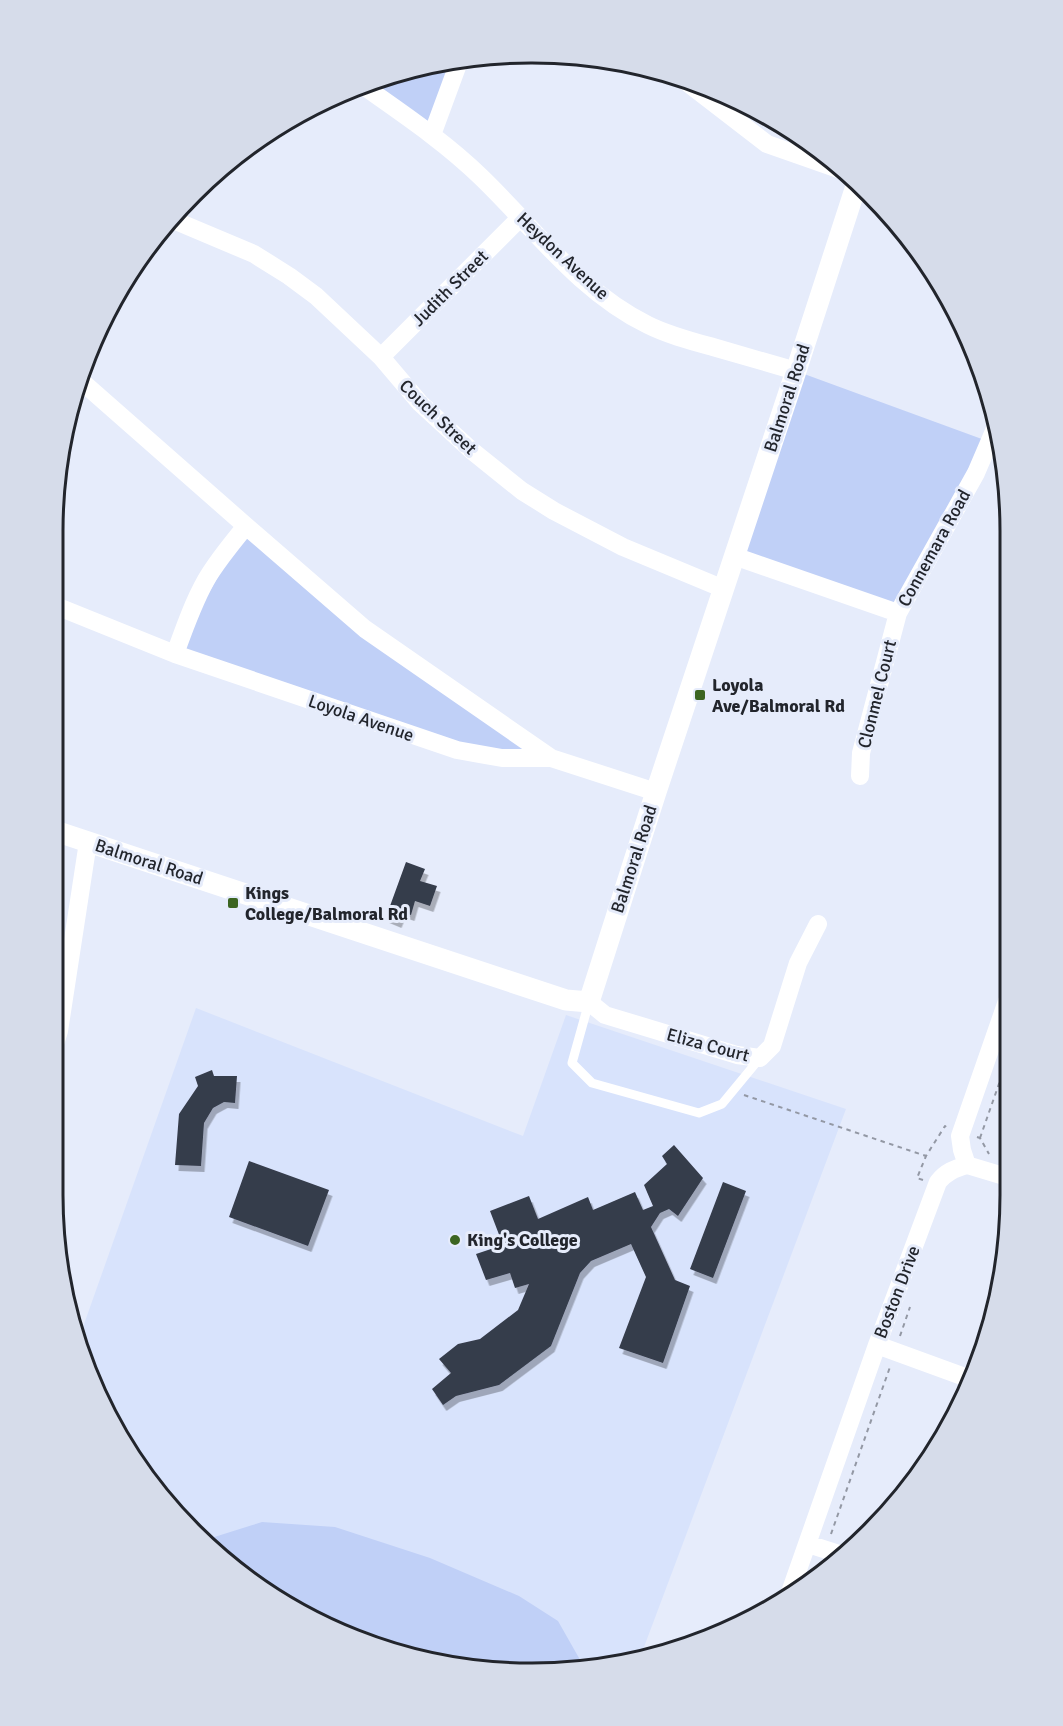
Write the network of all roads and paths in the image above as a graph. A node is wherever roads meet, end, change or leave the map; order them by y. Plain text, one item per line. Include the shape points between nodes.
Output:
1 (456, 69) edge
2 (371, 92) edge
3 (706, 97) edge
4 (432, 135) junction
5 (820, 163) edge
6 (853, 191) edge
7 (520, 218) junction
8 (179, 223) edge
9 (381, 357) junction
10 (796, 371) junction
11 (87, 386) edge
12 (991, 439) edge
13 (246, 526) junction
14 (734, 556) junction
15 (724, 589) junction
16 (63, 609) edge
17 (898, 613) junction
18 (175, 654) junction
19 (551, 758) junction
20 (860, 776) dead end
21 (656, 792) junction
22 (63, 834) edge
23 (88, 842) junction
24 (818, 924) dead end
25 (589, 1002) junction
26 (63, 1005) edge
27 (1000, 1021) edge
28 (759, 1058) junction
29 (1000, 1081) edge
30 (732, 1091) junction
31 (961, 1132) junction
32 (980, 1138) dead end
33 (967, 1165) junction
34 (1000, 1175) edge
35 (877, 1345) junction
36 (963, 1376) edge
37 (808, 1544) junction
38 (834, 1552) edge
39 (794, 1583) edge

1 - 4 street
2 - 4 street, Heydon Avenue
3 - 5 street via 767,144
4 - 7 street, Heydon Avenue via 481,176
6 - 10 street, Balmoral Road
7 - 9 street, Judith Street
7 - 10 street, Heydon Avenue via 591,288 647,324
8 - 9 street, Couch Street via 254,254 289,276
9 - 15 street, Couch Street via 420,403 522,491 614,542
10 - 14 street, Balmoral Road
11 - 13 street, Loyola Avenue
12 - 17 street, Connemara Road
13 - 18 street via 207,578
13 - 19 street, Loyola Avenue via 365,629
14 - 15 street, Balmoral Road
14 - 17 street, Connemara Road
15 - 21 street, Balmoral Road
16 - 18 street, Loyola Avenue
17 - 20 street, Clonmel Court via 861,753
18 - 19 street, Loyola Avenue via 457,750 502,758
19 - 21 street, Loyola Avenue
21 - 25 street, Balmoral Road
22 - 23 street, Balmoral Road
23 - 25 street, Balmoral Road via 566,1000
23 - 26 street
24 - 28 street, Eliza Court via 798,963 772,1047
25 - 28 street, Eliza Court via 605,1015 737,1055
25 - 30 lane via 572,1064 592,1083 699,1113 722,1104
27 - 31 street
28 - 30 lane
29 - 32 path
30 - 31 path via 926,1156 945,1126
31 - 33 street
33 - 34 street
33 - 35 street, Boston Drive via 944,1174 938,1182
35 - 36 street
35 - 37 street, Boston Drive
37 - 38 street
37 - 39 street, Boston Drive

